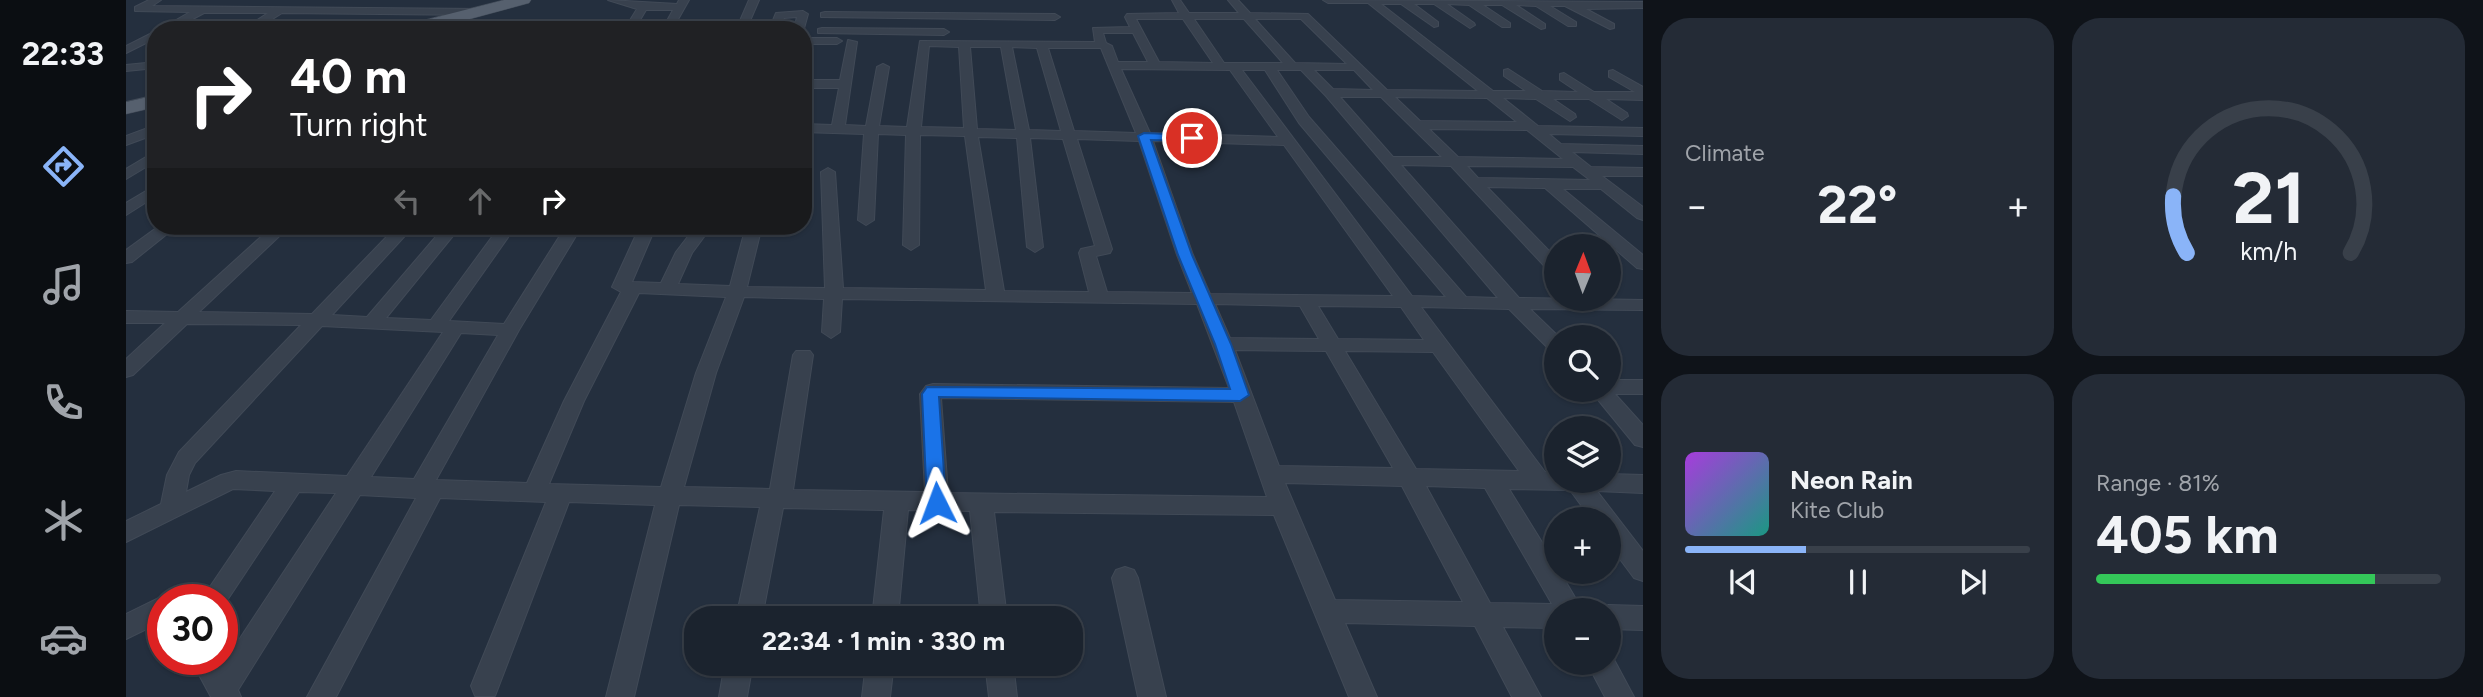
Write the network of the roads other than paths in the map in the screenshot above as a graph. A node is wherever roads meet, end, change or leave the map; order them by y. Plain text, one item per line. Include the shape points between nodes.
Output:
1 (156, 0) edge
2 (269, 0) edge
3 (312, 0) edge
4 (354, 0) edge
5 (399, 0) edge
6 (444, 0) edge
7 (613, 0) edge
8 (754, 0) edge
9 (923, 0) edge
10 (1233, 0) edge
11 (1328, 0) edge
12 (1371, 0) edge
13 (1176, 1) edge
14 (1403, 1) edge
15 (1436, 1) edge
16 (1471, 1) edge
17 (1502, 1) edge
18 (1535, 1) edge
19 (529, 2) edge
20 (683, 3) edge
21 (1571, 3) edge
22 (1643, 5) edge
23 (643, 7) junction
24 (205, 9) junction
25 (252, 9) junction
26 (282, 9) junction
27 (297, 9) junction
28 (339, 9) junction
29 (387, 9) junction
30 (407, 10) junction
31 (1153, 11) junction
32 (1213, 11) junction
33 (480, 12) junction
34 (825, 15) dead end
35 (1185, 15) junction
36 (1247, 15) junction
37 (923, 16) junction
38 (1055, 17) dead end
39 (182, 21) edge
40 (262, 21) edge
41 (444, 21) edge
42 (465, 21) edge
43 (634, 21) edge
44 (672, 21) edge
45 (745, 21) edge
46 (778, 21) edge
47 (801, 21) edge
48 (1434, 24) dead end
49 (1573, 24) dead end
50 (1470, 25) dead end
51 (1224, 26) dead end
52 (1506, 26) dead end
53 (1541, 26) dead end
54 (1610, 26) dead end
55 (1165, 28) dead end
56 (1136, 30) junction
57 (822, 31) dead end
58 (1061, 33) dead end
59 (126, 34) edge
60 (147, 34) edge
61 (924, 37) junction
62 (147, 38) edge
63 (812, 41) edge
64 (852, 42) junction
65 (964, 44) junction
66 (1006, 44) junction
67 (1041, 44) junction
68 (1101, 45) junction
69 (126, 50) edge
70 (1114, 65) junction
71 (1155, 65) junction
72 (147, 66) edge
73 (1227, 66) junction
74 (1268, 66) junction
75 (883, 67) dead end
76 (1298, 67) junction
77 (126, 68) edge
78 (1356, 68) junction
79 (1508, 73) dead end
80 (1614, 74) dead end
81 (1564, 77) dead end
82 (1370, 81) junction
83 (1475, 83) junction
84 (812, 84) edge
85 (845, 84) junction
86 (1330, 93) junction
87 (1382, 93) junction
88 (1643, 94) edge
89 (147, 95) edge
90 (1491, 95) junction
91 (1540, 95) junction
92 (1593, 96) junction
93 (126, 100) edge
94 (147, 102) edge
95 (126, 108) edge
96 (1622, 116) dead end
97 (1570, 117) dead end
98 (1416, 125) junction
99 (1533, 128) junction
100 (838, 129) junction
101 (873, 130) junction
102 (914, 130) junction
103 (812, 131) edge
104 (971, 132) junction
105 (1643, 132) edge
106 (147, 133) edge
107 (1023, 133) junction
108 (1069, 134) junction
109 (1144, 136) junction
110 (126, 141) edge
111 (1288, 141) junction
112 (1558, 148) junction
113 (1643, 150) edge
114 (147, 161) edge
115 (1390, 161) junction
116 (1454, 161) junction
117 (1581, 167) junction
118 (828, 172) dead end
119 (1643, 172) edge
120 (126, 175) edge
121 (126, 182) edge
122 (147, 183) edge
123 (1474, 183) junction
124 (1549, 184) junction
125 (1604, 185) junction
126 (147, 195) edge
127 (126, 209) edge
128 (1640, 210) edge
129 (866, 220) dead end
130 (157, 235) edge
131 (272, 235) edge
132 (398, 235) edge
133 (445, 235) edge
134 (502, 235) edge
135 (568, 235) edge
136 (644, 235) edge
137 (697, 235) edge
138 (752, 235) edge
139 (911, 245) dead end
140 (1035, 247) dead end
141 (1544, 256) edge
142 (126, 258) edge
143 (1643, 264) edge
144 (632, 289) junction
145 (667, 290) junction
146 (737, 292) junction
147 (833, 293) junction
148 (996, 296) junction
149 (1099, 297) junction
150 (1203, 300) junction
151 (1306, 301) junction
152 (1407, 302) junction
153 (1461, 303) junction
154 (1544, 303) edge
155 (1516, 304) junction
156 (1621, 304) edge
157 (1643, 305) edge
158 (126, 317) edge
159 (182, 318) junction
160 (318, 320) junction
161 (372, 323) junction
162 (446, 327) junction
163 (510, 330) junction
164 (831, 332) dead end
165 (1544, 333) edge
166 (1331, 343) junction
167 (1223, 344) junction
168 (1439, 346) junction
169 (803, 355) dead end
170 (126, 370) edge
171 (1621, 387) edge
172 (1643, 387) edge
173 (1240, 395) junction
174 (1611, 402) edge
175 (1643, 438) edge
176 (1269, 474) junction
177 (1544, 476) edge
178 (1409, 477) junction
179 (1491, 479) junction
180 (1544, 480) edge
181 (293, 483) junction
182 (1621, 483) edge
183 (1643, 484) edge
184 (351, 487) junction
185 (425, 490) junction
186 (534, 493) junction
187 (561, 494) junction
188 (671, 496) junction
189 (777, 499) junction
190 (897, 502) junction
191 (937, 503) junction
192 (981, 503) junction
193 (1282, 506) junction
194 (171, 511) junction
195 (126, 532) edge
196 (1621, 541) edge
197 (1643, 570) edge
198 (1125, 578) dead end
199 (225, 584) edge
200 (1562, 598) edge
201 (751, 606) edge
202 (886, 606) edge
203 (993, 606) edge
204 (1327, 611) junction
205 (1485, 614) junction
206 (147, 616) edge
207 (1544, 616) edge
208 (1621, 617) edge
209 (1643, 618) edge
210 (126, 627) edge
211 (214, 675) edge
212 (1608, 675) edge
213 (737, 676) edge
214 (878, 676) edge
215 (1001, 676) edge
216 (485, 686) dead end
217 (224, 693) edge
218 (321, 697) edge
219 (620, 697) edge
220 (733, 697) edge
221 (876, 697) edge
222 (1003, 697) edge
223 (1153, 697) edge
224 (1363, 697) edge
225 (1527, 697) edge
226 (1620, 697) edge

1 - 24 street via 134,11
2 - 25 street
3 - 27 street
4 - 28 street
5 - 29 street
6 - 30 street
7 - 23 street
8 - 45 street
9 - 37 street
10 - 36 street
11 - 12 street
12 - 14 street
12 - 83 street
13 - 35 street
14 - 15 street
14 - 48 street
15 - 16 street
15 - 50 street
16 - 17 street
16 - 52 street
17 - 18 street
17 - 53 street
18 - 21 street
18 - 49 street
19 - 33 main road
19 - 42 main road
20 - 23 street
20 - 44 street
21 - 22 street
21 - 54 street
23 - 43 street
24 - 25 street
24 - 39 street
25 - 26 street
26 - 27 street
26 - 40 street
27 - 28 street
28 - 29 street
29 - 30 street
30 - 33 street
31 - 35 street
31 - 55 street
31 - 56 street via 1130,17
32 - 35 street
32 - 36 street
32 - 51 street
33 - 41 main road
34 - 37 street
35 - 73 street
36 - 76 street
36 - 78 street via 1300,12
37 - 38 street
37 - 61 street
46 - 47 street via 780,15 797,13 803,14
56 - 68 street via 1097,30
56 - 71 street
57 - 61 street
58 - 61 street
59 - 60 street
61 - 64 street
61 - 65 street
61 - 102 street
62 - 69 street
63 - 64 street
64 - 85 street
65 - 66 street
65 - 104 street
66 - 67 street
66 - 107 street
67 - 68 street
67 - 108 street
68 - 70 street via 1106,46
70 - 71 street
70 - 109 street
71 - 73 street
72 - 77 street
73 - 74 street
73 - 111 street
74 - 76 street
74 - 153 street via 1304,120
75 - 101 street
76 - 78 street
76 - 86 street
78 - 82 street
79 - 91 street
80 - 88 street
81 - 92 street
82 - 83 street
82 - 87 street
83 - 90 street
84 - 85 street
85 - 100 street
86 - 87 street
86 - 115 street
87 - 90 street
87 - 98 street
88 - 92 street
89 - 93 main road
90 - 91 street
90 - 99 street
91 - 92 street
91 - 97 street
92 - 96 street
94 - 95 main road
98 - 99 street
98 - 116 street
99 - 105 street
99 - 112 street
100 - 101 street
100 - 103 street
101 - 102 street
101 - 129 street
102 - 104 street
102 - 139 street
104 - 107 street
104 - 148 street
106 - 110 street
107 - 108 street
107 - 140 street
108 - 109 street
108 - 149 street via 1104,249 1087,253
109 - 111 street
109 - 150 street
111 - 152 street
112 - 113 street
112 - 117 street
114 - 120 street
115 - 116 street
115 - 155 street
116 - 117 street
116 - 123 street
117 - 119 street
117 - 125 street
118 - 147 street
121 - 122 street
123 - 124 street
123 - 141 street
124 - 125 street
124 - 143 street
125 - 128 street
126 - 127 street
130 - 142 street
131 - 159 street
132 - 160 street
133 - 161 street
134 - 162 street
135 - 163 street
136 - 144 street via 620,285
137 - 145 street
138 - 146 street
144 - 145 street
144 - 186 street via 574,401
145 - 146 street
146 - 147 street
146 - 188 street via 706,373
147 - 148 street
147 - 164 street
148 - 149 street
149 - 150 street
150 - 151 street
150 - 167 street
151 - 152 street
151 - 166 street
152 - 153 street
152 - 168 street
153 - 155 street
154 - 155 street
155 - 165 street
156 - 157 street
158 - 159 street
159 - 160 street
159 - 170 street
160 - 161 street
160 - 194 street via 187,458 178,475
161 - 162 street
162 - 163 street
162 - 184 street
163 - 185 street
166 - 167 street
166 - 168 street
166 - 178 street
167 - 173 street
168 - 177 street
169 - 189 street
171 - 172 street
173 - 176 street
173 - 191 street via 933,391
174 - 175 street
176 - 178 street
176 - 193 street
178 - 179 street
178 - 205 street
179 - 180 street
179 - 200 street
181 - 184 street
181 - 194 street via 229,481
181 - 199 street
182 - 183 street
184 - 185 street
184 - 217 street
185 - 186 street
185 - 218 street
186 - 187 street
187 - 188 street
187 - 216 street
188 - 189 street
188 - 219 street
189 - 190 street
189 - 201 street via 770,511
190 - 191 street
190 - 202 street
191 - 192 street
192 - 193 street
192 - 203 street
193 - 204 street
194 - 195 street
196 - 197 street
198 - 223 street
204 - 205 street
204 - 224 street
205 - 207 street
205 - 225 street
206 - 210 street
208 - 209 street
211 - 217 street
212 - 226 street
213 - 220 street
214 - 221 street
215 - 222 street

